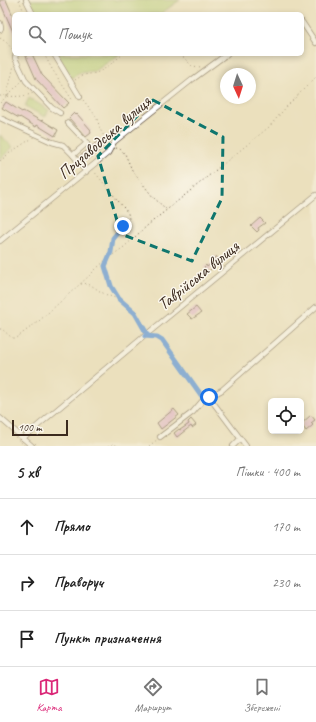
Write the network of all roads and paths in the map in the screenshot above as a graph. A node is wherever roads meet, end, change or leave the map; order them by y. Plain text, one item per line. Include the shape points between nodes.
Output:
1 (19, 0) edge
2 (26, 0) edge
3 (24, 12) edge
4 (32, 12) edge
5 (0, 23) edge
6 (304, 25) edge
7 (0, 30) edge
8 (0, 38) edge
9 (316, 43) edge
10 (12, 49) edge
11 (16, 56) edge
12 (45, 56) edge
13 (55, 56) edge
14 (121, 56) edge
15 (182, 56) edge
16 (224, 56) edge
17 (202, 68) dead end
18 (316, 77) edge
19 (26, 81) junction
20 (71, 82) junction
21 (36, 91) junction
22 (0, 96) edge
23 (7, 96) junction
24 (80, 97) joint
25 (73, 101) dead end
26 (0, 103) edge
27 (60, 113) dead end
28 (0, 118) edge
29 (68, 123) dead end
30 (38, 135) junction
31 (110, 149) junction
32 (73, 155) junction
33 (0, 161) edge
34 (87, 170) junction
35 (316, 195) edge
36 (166, 210) junction
37 (0, 241) edge
38 (108, 258) junction
39 (80, 284) junction
40 (119, 299) junction
41 (316, 307) edge
42 (0, 329) edge
43 (146, 335) junction
44 (206, 398) junction
45 (0, 418) edge
46 (160, 437) joint
47 (240, 439) junction
48 (25, 442) edge
49 (32, 446) edge
50 (108, 446) edge
51 (118, 446) edge
52 (148, 446) edge
53 (233, 446) edge
54 (246, 446) edge

1 - 3 path
2 - 4 street
5 - 7 street
6 - 9 street
8 - 10 path
11 - 19 street
11 - 23 path
12 - 25 path
13 - 20 street
14 - 20 path via 106,68 83,75
15 - 17 path via 192,66
16 - 31 street, Призаводська вулиця via 114,142
18 - 36 path via 269,127
19 - 21 street
19 - 23 path via 21,82
20 - 24 street
21 - 23 path via 29,95
21 - 27 street
22 - 23 path
23 - 26 path
24 - 31 path via 96,116
28 - 30 street
29 - 32 street via 87,144
30 - 32 street via 63,145
30 - 33 path
31 - 34 street, Призаводська вулиця
31 - 36 path via 120,149 125,154 132,170
32 - 34 street
34 - 37 street, Призаводська вулиця
34 - 38 path via 95,172 128,212 127,222 113,238
35 - 43 street, Таврійська вулиця
36 - 38 path
38 - 39 path
38 - 40 path via 105,266 111,286
39 - 40 path via 86,283
39 - 42 path via 16,338
40 - 43 path via 135,313
41 - 44 street via 222,390
43 - 44 path via 162,340
43 - 48 street, Таврійська вулиця
44 - 46 street via 193,412
44 - 47 street
45 - 48 street
46 - 52 path
47 - 53 street
47 - 54 street
48 - 49 street
50 - 51 path

